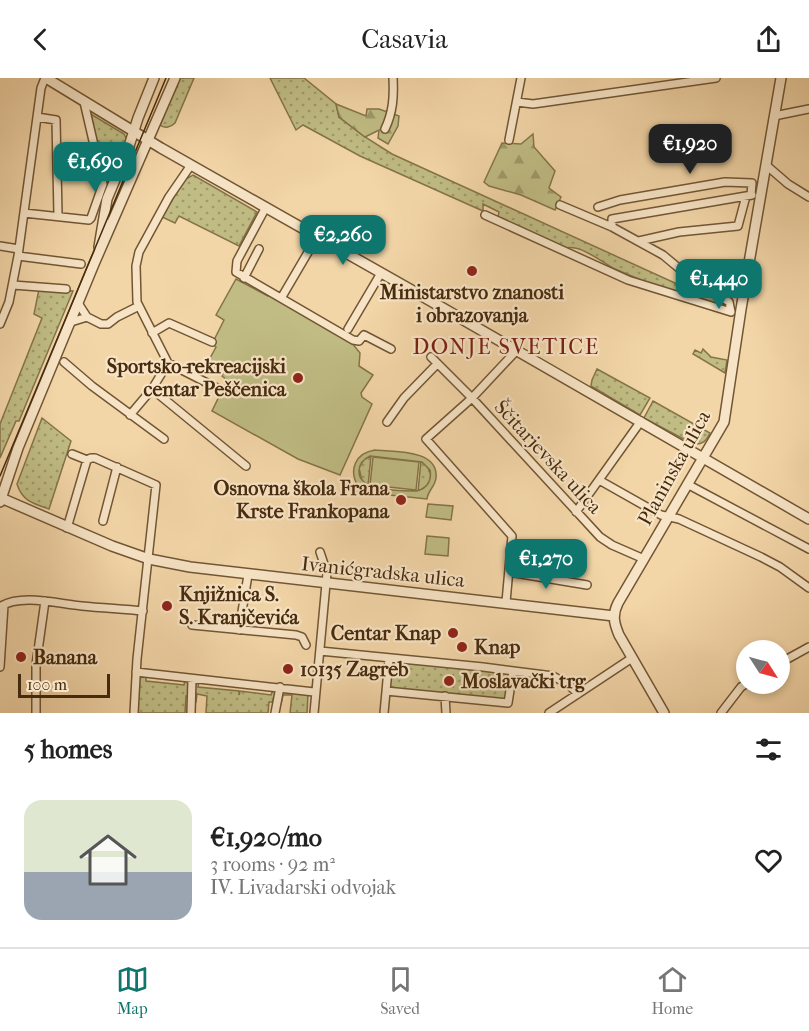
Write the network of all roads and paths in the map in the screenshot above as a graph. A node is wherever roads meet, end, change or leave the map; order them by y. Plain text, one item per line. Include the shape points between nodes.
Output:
1 (45, 78) edge
2 (154, 78) edge
3 (175, 78) edge
4 (393, 78) edge
5 (520, 78) edge
6 (716, 78) edge
7 (781, 78) edge
8 (84, 102) junction
9 (517, 102) junction
10 (809, 109) edge
11 (774, 116) junction
12 (37, 117) junction
13 (385, 129) dead end
14 (134, 132) junction
15 (148, 140) junction
16 (508, 140) dead end
17 (191, 165) junction
18 (766, 165) junction
19 (761, 194) junction
20 (748, 195) junction
21 (809, 197) edge
22 (560, 205) dead end
23 (266, 207) junction
24 (598, 207) dead end
25 (24, 213) junction
26 (58, 215) junction
27 (485, 215) dead end
28 (612, 227) junction
29 (317, 237) junction
30 (639, 241) junction
31 (0, 246) edge
32 (259, 249) dead end
33 (19, 253) junction
34 (81, 264) dead end
35 (94, 264) junction
36 (381, 273) junction
37 (244, 278) junction
38 (13, 285) junction
39 (66, 289) dead end
40 (283, 295) dead end
41 (78, 303) junction
42 (139, 306) junction
43 (741, 309) junction
44 (731, 312) junction
45 (87, 317) junction
46 (740, 320) junction
47 (71, 322) junction
48 (0, 324) edge
49 (348, 329) dead end
50 (152, 333) junction
51 (212, 342) dead end
52 (391, 350) dead end
53 (517, 350) junction
54 (431, 357) dead end
55 (64, 362) dead end
56 (168, 363) junction
57 (437, 364) junction
58 (152, 389) junction
59 (219, 389) dead end
60 (472, 398) junction
61 (130, 415) junction
62 (387, 422) dead end
63 (641, 422) junction
64 (164, 439) dead end
65 (72, 453) dead end
66 (703, 458) junction
67 (87, 460) junction
68 (246, 466) dead end
69 (117, 467) junction
70 (599, 480) junction
71 (687, 484) junction
72 (0, 499) edge
73 (576, 512) junction
74 (669, 516) junction
75 (809, 519) edge
76 (104, 521) dead end
77 (67, 528) junction
78 (809, 549) edge
79 (320, 552) dead end
80 (149, 558) junction
81 (644, 559) junction
82 (509, 572) junction
83 (248, 575) junction
84 (326, 584) junction
85 (587, 585) dead end
86 (809, 588) edge
87 (45, 601) junction
88 (506, 602) junction
89 (2, 606) edge
90 (142, 611) junction
91 (614, 616) junction
92 (192, 625) dead end
93 (238, 630) junction
94 (306, 645) dead end
95 (809, 647) edge
96 (320, 651) junction
97 (790, 657) edge
98 (632, 658) junction
99 (389, 659) junction
100 (0, 667) edge
101 (513, 671) junction
102 (136, 672) junction
103 (192, 679) junction
104 (280, 687) junction
105 (386, 691) junction
106 (314, 692) junction
107 (578, 694) junction
108 (736, 694) edge
109 (445, 696) junction
110 (508, 703) junction
111 (662, 712) edge
112 (36, 713) edge
113 (134, 713) edge
114 (191, 713) edge
115 (275, 713) edge
116 (314, 713) edge
117 (384, 713) edge
118 (446, 713) edge
119 (508, 713) edge
120 (549, 713) edge
121 (721, 713) edge

1 - 8 street
1 - 12 street
2 - 14 street
3 - 15 street
4 - 13 street via 393,105
5 - 9 street
6 - 9 street via 533,104
7 - 11 street, Planinska ulica
8 - 14 street
8 - 26 street via 103,184 90,220
9 - 16 street
10 - 11 street
11 - 18 street, Planinska ulica
12 - 25 street
12 - 26 street via 56,120
14 - 15 street
14 - 35 street via 107,199
15 - 17 street
15 - 35 street
17 - 23 street
17 - 42 street via 139,252 135,280
18 - 19 street, Planinska ulica
18 - 21 street
19 - 20 street
19 - 43 street, Planinska ulica
20 - 24 street via 752,183 725,182
20 - 28 street via 612,219
20 - 30 street via 738,226
22 - 28 street
23 - 29 street
23 - 37 street via 237,261 236,272
25 - 26 street
25 - 33 street
27 - 44 street via 628,280
28 - 30 street
29 - 36 street
29 - 40 street
30 - 44 street via 729,302
31 - 33 street
32 - 37 street
33 - 34 street
33 - 38 street
35 - 41 street
36 - 49 street
36 - 53 street
37 - 52 street via 356,342 364,335
38 - 39 street
38 - 48 street
41 - 45 street
41 - 47 street
42 - 45 street via 108,324
42 - 50 street
43 - 44 street
43 - 46 street, Planinska ulica
44 - 46 street
45 - 47 street
46 - 66 street, Planinska ulica via 724,422
47 - 72 street
50 - 51 street via 169,323
50 - 56 street
53 - 60 street
53 - 63 street
54 - 57 street, Ščitarjevska ulica
55 - 61 street
56 - 58 street
56 - 59 street
57 - 60 street, Ščitarjevska ulica
57 - 62 street
58 - 61 street
58 - 68 street
60 - 73 street, Ščitarjevska ulica
60 - 82 street via 426,439 511,534
61 - 64 street
63 - 66 street
63 - 70 street
65 - 67 street
66 - 71 street, Planinska ulica
66 - 75 street
67 - 69 street via 95,458
67 - 77 street
69 - 76 street
69 - 80 street via 156,485
70 - 73 street
70 - 74 street
71 - 74 street, Planinska ulica
71 - 78 street
72 - 77 street, Ivanićgradska ulica
73 - 81 street, Ščitarjevska ulica via 600,537
74 - 81 street, Planinska ulica
74 - 86 street via 761,557
77 - 80 street, Ivanićgradska ulica
79 - 84 street
80 - 83 street, Ivanićgradska ulica
80 - 90 street
81 - 91 street, Planinska ulica
82 - 85 street
82 - 88 street
83 - 84 street, Ivanićgradska ulica
83 - 93 street
84 - 88 street, Ivanićgradska ulica
84 - 96 street
87 - 89 street via 9,602
87 - 90 street
87 - 112 street via 36,665
88 - 91 street, Ivanićgradska ulica
89 - 100 street
90 - 102 street
91 - 98 street
92 - 93 street
93 - 94 street via 296,635
95 - 97 street
96 - 99 street
96 - 106 street
98 - 107 street
98 - 111 street
99 - 101 street
99 - 105 street
101 - 107 street via 553,676
101 - 110 street
102 - 103 street
102 - 113 street
103 - 104 street
103 - 114 street
104 - 106 street
104 - 115 street
105 - 109 street
105 - 117 street
106 - 116 street
107 - 120 street
108 - 121 street
109 - 110 street
109 - 118 street
110 - 119 street

